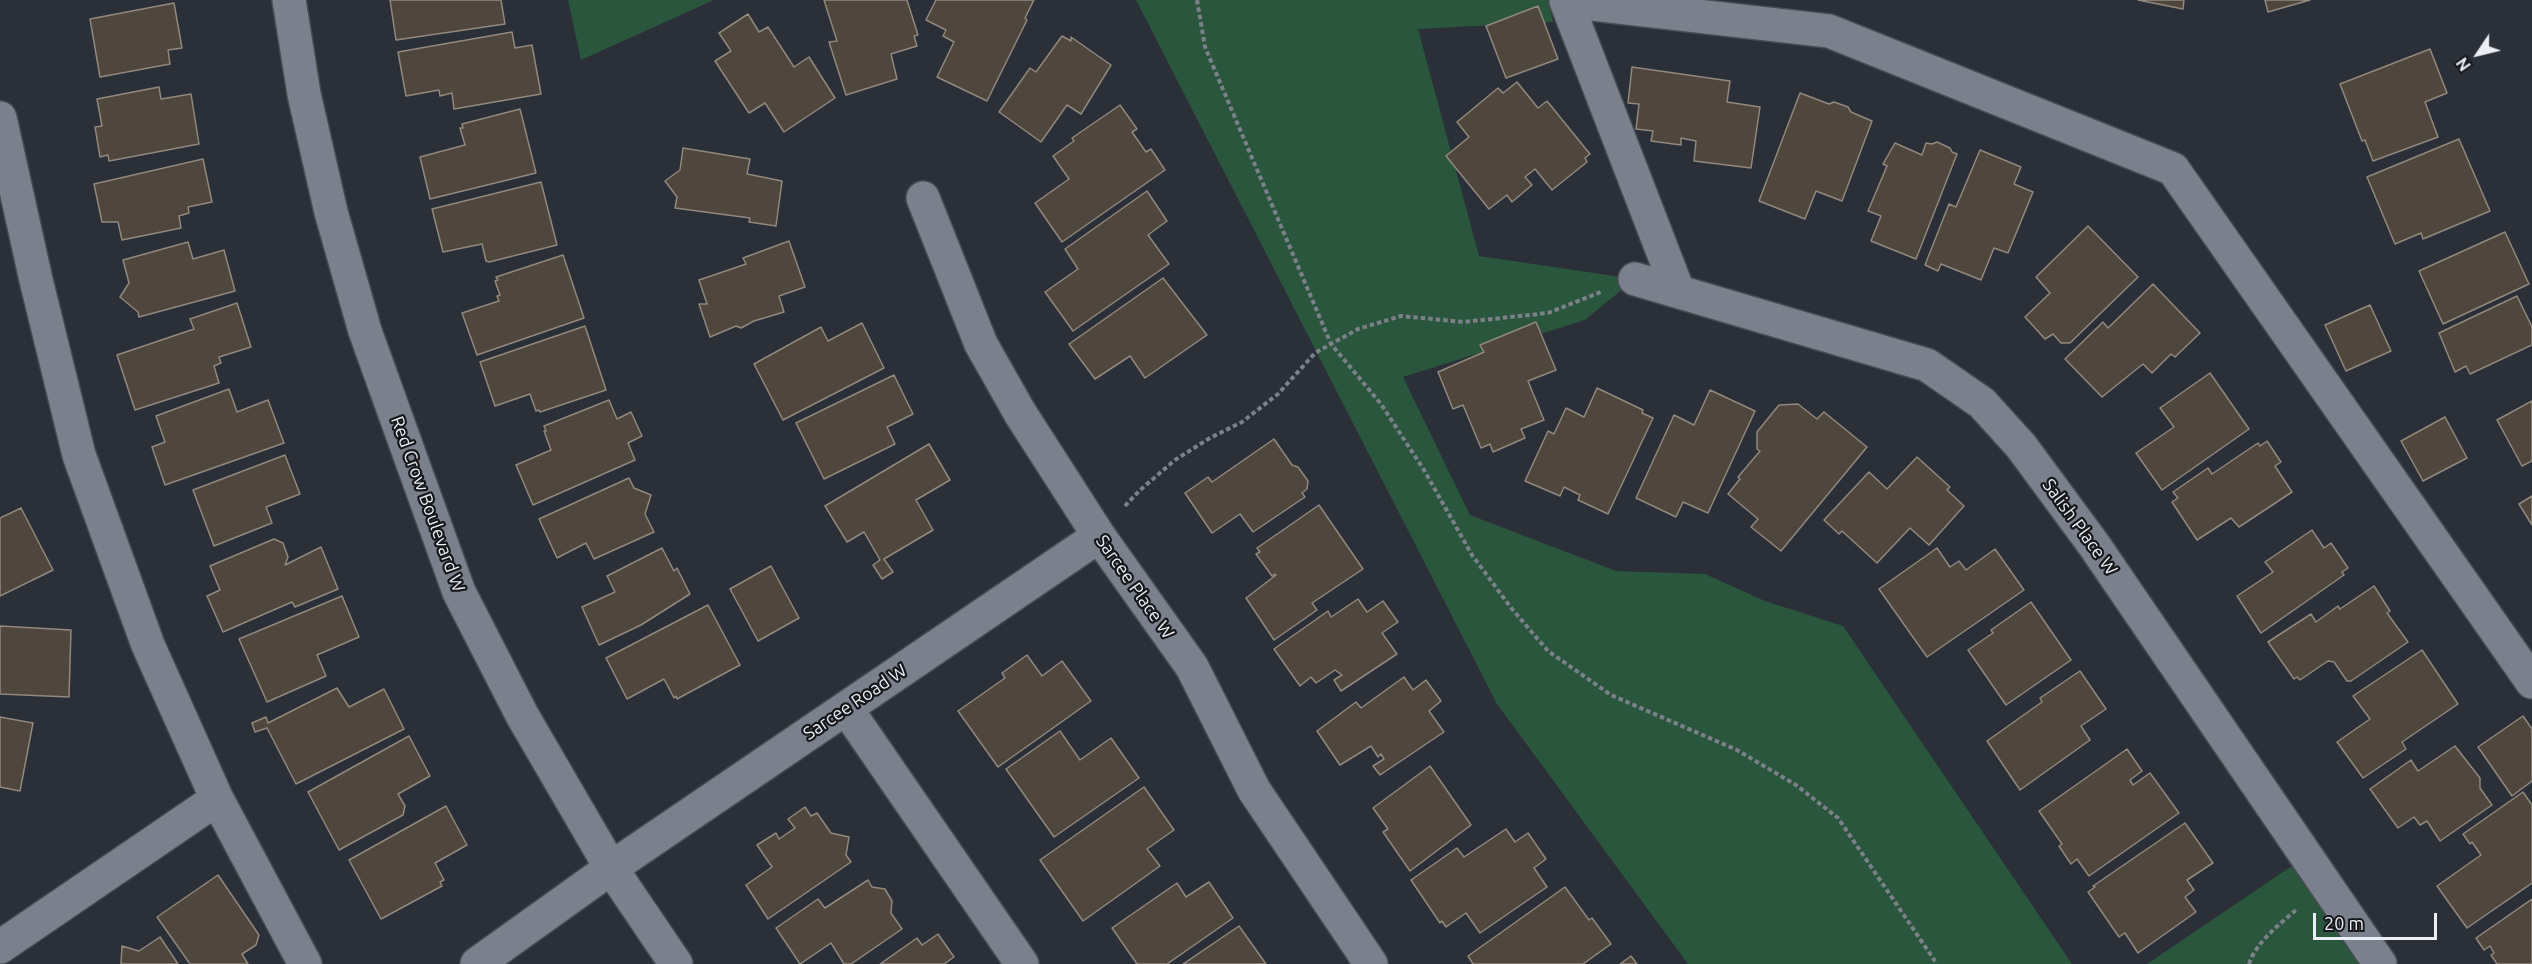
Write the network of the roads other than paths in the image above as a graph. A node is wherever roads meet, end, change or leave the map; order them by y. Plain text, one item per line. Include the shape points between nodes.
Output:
1 (289, 0) edge
2 (0, 118) edge
3 (923, 198) dead end
4 (1635, 279) road end
5 (1678, 291) junction
6 (1098, 536) junction
7 (2532, 682) edge
8 (846, 708) junction
9 (217, 799) junction
10 (611, 868) junction
11 (0, 947) edge
12 (305, 964) edge
13 (477, 964) edge
14 (676, 964) edge
15 (1022, 964) edge
16 (1371, 964) edge
17 (2380, 964) edge

1 - 10 street, Red Crow Boulevard W via 304,94 331,212 365,331 451,571 522,715
2 - 9 street via 79,455 148,645
3 - 6 street, Sarcee Place W via 981,344
4 - 5 street, Salish Place W
5 - 7 street via 1566,1 1829,31 2174,169
5 - 17 street, Salish Place W via 1927,365 1982,403 2021,446 2094,545
6 - 8 street, Sarcee Road W
6 - 16 street, Sarcee Place W via 1192,667 1254,790
8 - 10 street, Sarcee Road W
8 - 15 street
9 - 11 street
9 - 12 street
10 - 13 street, Sarcee Road W
10 - 14 street, Red Crow Boulevard W

